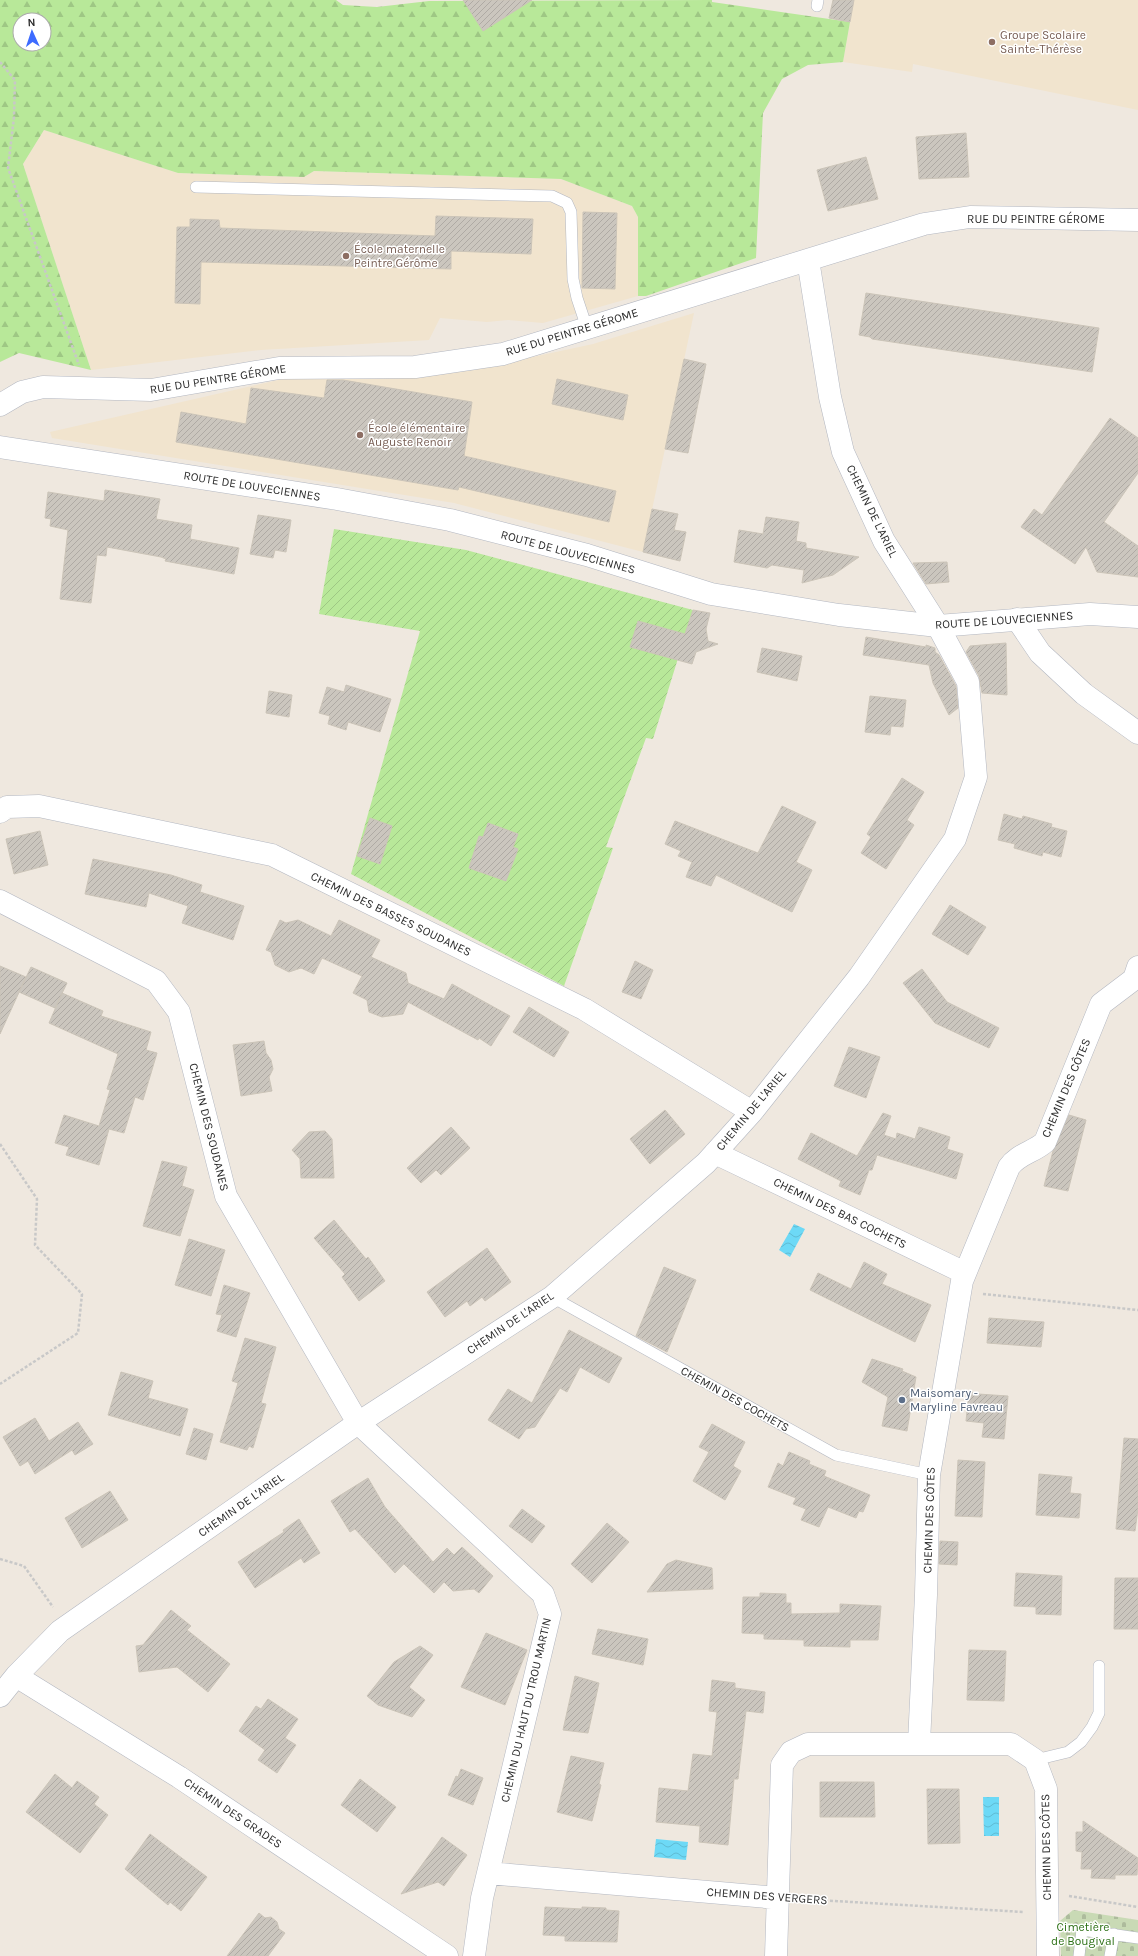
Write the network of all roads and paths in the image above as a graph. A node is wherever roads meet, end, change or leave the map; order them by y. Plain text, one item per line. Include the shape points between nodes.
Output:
1 (0, 62) edge
2 (196, 187) dead end
3 (1138, 220) edge
4 (808, 260) junction
5 (587, 328) junction
6 (87, 389) junction
7 (0, 405) edge
8 (0, 447) edge
9 (1138, 616) edge
10 (1017, 619) junction
11 (938, 626) junction
12 (1138, 733) edge
13 (0, 812) edge
14 (0, 901) edge
15 (1138, 967) edge
16 (752, 1112) junction
17 (0, 1144) edge
18 (715, 1153) junction
19 (963, 1281) junction
20 (552, 1296) junction
21 (1138, 1310) edge
22 (0, 1384) edge
23 (358, 1423) junction
24 (929, 1475) junction
25 (0, 1559) edge
26 (67, 1626) junction
27 (1099, 1666) dead end
28 (16, 1676) junction
29 (0, 1696) edge
30 (920, 1743) junction
31 (1035, 1760) junction
32 (488, 1873) junction
33 (778, 1898) junction
34 (1047, 1903) junction
35 (1138, 1907) edge
36 (1114, 1934) junction
37 (1138, 1938) edge
38 (447, 1956) edge
39 (474, 1956) edge
40 (776, 1956) edge
41 (1048, 1956) edge
42 (1079, 1956) edge
43 (1110, 1956) edge

1 - 6 path via 15,80 8,168
2 - 5 lane via 552,196 567,203 571,212 573,280
3 - 4 street, RUE DU PEINTRE GÉROME via 970,217 924,224
4 - 5 street, RUE DU PEINTRE GÉROME
4 - 11 street, CHEMIN DE L'ARIEL via 830,397 843,452 884,541
5 - 6 street, RUE DU PEINTRE GÉROME via 503,354 415,367 278,368 151,390
6 - 7 street, RUE DU PEINTRE GÉROME via 43,387 22,392
8 - 11 street, ROUTE DE LOUVECIENNES via 337,499 450,520 587,555 711,594 839,615
9 - 10 street, ROUTE DE LOUVECIENNES via 1090,614
10 - 11 street, ROUTE DE LOUVECIENNES
10 - 12 street via 1040,653 1084,694
11 - 16 street, CHEMIN DE L'ARIEL via 968,682 976,777 955,839 859,978
13 - 16 street, CHEMIN DES BASSES SOUDANES via 7,807 39,806 272,855 584,1009
14 - 23 street, CHEMIN DES SOUDANES via 156,981 179,1012 226,1196
15 - 19 street, CHEMIN DES CÔTES via 1134,979 1101,1004 1045,1142 1036,1150 1014,1159 1009,1167
16 - 18 street, CHEMIN DE L'ARIEL
17 - 22 path via 37,1199 35,1245 82,1294 78,1334
18 - 19 street, CHEMIN DES BAS COCHETS
18 - 20 street, CHEMIN DE L'ARIEL
19 - 21 path via 978,1294
19 - 24 street, CHEMIN DES CÔTES
20 - 23 street, CHEMIN DE L'ARIEL
20 - 24 lane, CHEMIN DES COCHETS via 836,1455
23 - 26 street, CHEMIN DE L'ARIEL
23 - 32 street, CHEMIN DU HAUT DU TROU MARTIN via 543,1594 550,1614
24 - 30 street, CHEMIN DES CÔTES
25 - 26 path via 24,1566
26 - 28 street, CHEMIN DE L'ARIEL
27 - 31 lane via 1099,1713 1092,1727 1081,1742 1068,1752
28 - 29 street, CHEMIN DE L'ARIEL
28 - 38 street, CHEMIN DES GRADES via 179,1777
30 - 31 street via 1011,1744
30 - 33 street via 808,1744 791,1752 782,1765
31 - 34 street, CHEMIN DES CÔTES via 1046,1789
32 - 33 street, CHEMIN DES VERGERS
32 - 39 street, CHEMIN DU HAUT DU TROU MARTIN
33 - 34 path, CHEMIN DES VERGERS
33 - 40 street
34 - 35 path, CHEMIN DES VERGERS
34 - 41 street, CHEMIN DES CÔTES
36 - 37 lane
36 - 42 lane via 1082,1930
36 - 43 lane

